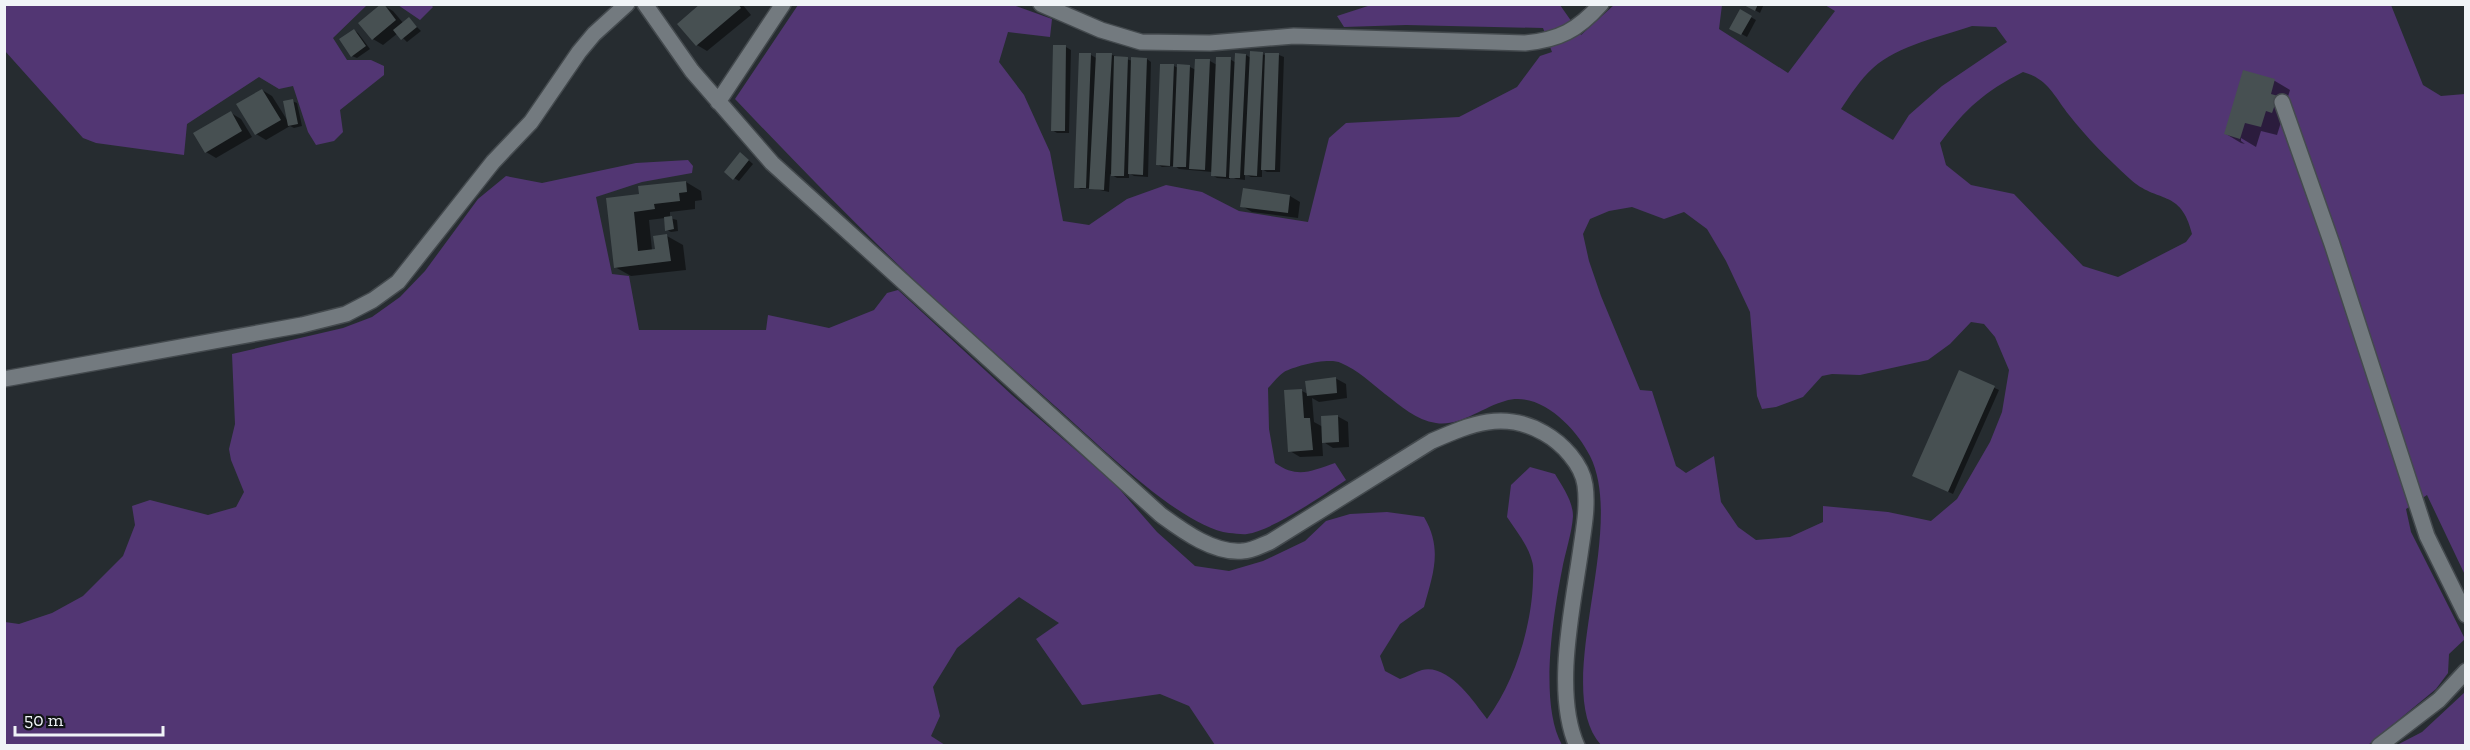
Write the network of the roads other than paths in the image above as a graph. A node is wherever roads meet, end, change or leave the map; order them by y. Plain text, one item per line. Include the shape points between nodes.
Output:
1 (627, 4) edge
2 (645, 4) edge
3 (783, 4) edge
4 (1041, 4) edge
5 (1601, 4) edge
6 (718, 102) junction
7 (2282, 102) dead end
8 (4, 379) edge
9 (2466, 615) edge
10 (2466, 671) edge
11 (1577, 746) edge
12 (2379, 746) edge

1 - 8 street via 579,52 531,122 493,162 398,282 373,300 346,314 302,325
2 - 6 street
3 - 6 street
4 - 5 street via 1141,42 1210,43 1294,36 1548,41 1566,35
6 - 11 street via 772,163 937,313 1161,514 1203,541 1244,552 1270,542 1432,441 1489,420 1512,421 1557,440 1574,460 1585,483 1586,511 1568,649 1566,707
7 - 9 street via 2427,536
10 - 12 street via 2439,700

